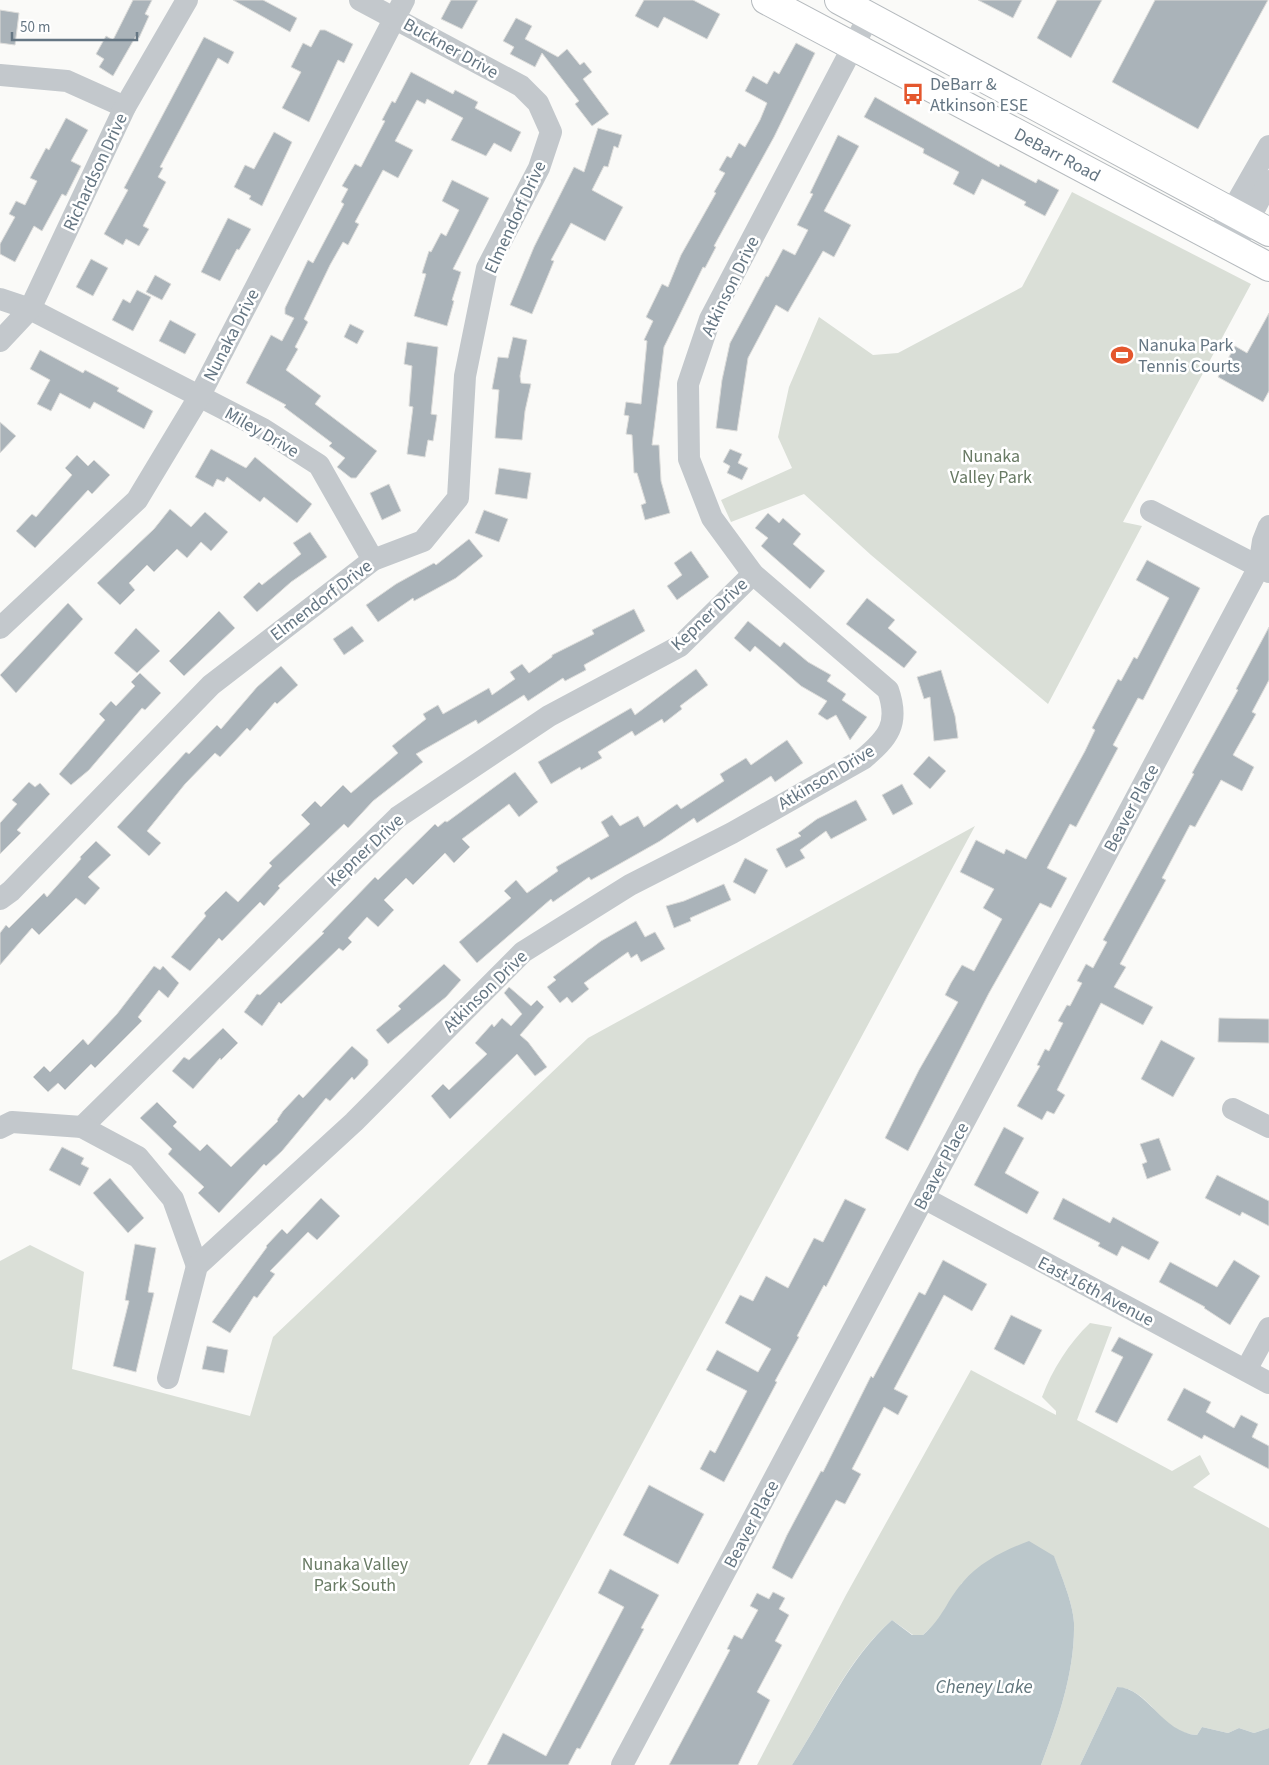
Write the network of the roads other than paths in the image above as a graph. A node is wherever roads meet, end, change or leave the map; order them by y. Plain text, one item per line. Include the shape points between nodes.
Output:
1 (187, 0) edge
2 (360, 0) edge
3 (766, 0) edge
4 (839, 0) edge
5 (399, 9) edge
6 (869, 16) junction
7 (853, 47) junction
8 (0, 75) edge
9 (538, 103) joint
10 (125, 107) junction
11 (1269, 146) edge
12 (1269, 181) edge
13 (1249, 222) edge
14 (1225, 244) junction
15 (1269, 267) edge
16 (0, 299) edge
17 (30, 309) junction
18 (0, 341) edge
19 (199, 397) junction
20 (1151, 511) dead end
21 (1269, 526) edge
22 (373, 560) junction
23 (1266, 566) edge
24 (753, 574) junction
25 (0, 628) edge
26 (0, 899) edge
27 (1233, 1109) dead end
28 (82, 1127) junction
29 (1269, 1127) edge
30 (0, 1128) edge
31 (924, 1198) junction
32 (197, 1266) junction
33 (1269, 1328) edge
34 (1246, 1370) junction
35 (168, 1378) dead end
36 (1269, 1383) edge
37 (622, 1765) edge

1 - 10 street, Richardson Drive
2 - 5 street, Buckner Drive
3 - 7 main road, DeBarr Road
4 - 6 main road, DeBarr Road
5 - 9 street, Buckner Drive via 521,86
5 - 19 street, Nunaka Drive
6 - 7 street, Atkinson Drive
6 - 13 main road, DeBarr Road
7 - 14 main road, DeBarr Road
7 - 24 street, Atkinson Drive via 710,319 688,384 689,459 712,518
8 - 10 street via 67,81
9 - 22 street, Elmendorf Drive via 551,132 539,168 487,268 465,376 458,498 423,541
10 - 17 street, Richardson Drive
11 - 13 street
12 - 13 street
13 - 14 street
14 - 15 main road, DeBarr Road
16 - 17 street, Miley Drive
17 - 18 street, Richardson Drive
17 - 19 street, Miley Drive
19 - 22 street, Miley Drive via 262,429 319,465
19 - 25 street, Nunaka Drive via 137,500
20 - 23 street
21 - 23 street, Beaver Place via 1263,541
22 - 26 street, Elmendorf Drive via 211,685
23 - 31 street, Beaver Place
24 - 28 street, Kepner Drive via 680,646 549,716 398,817
24 - 32 street, Atkinson Drive via 888,690 894,707 890,729 881,744 863,759 732,833 630,885 523,952 354,1122
27 - 29 street
28 - 30 street via 12,1122
28 - 32 street via 138,1157 173,1199
31 - 34 street, East 16th Avenue
31 - 37 street, Beaver Place
32 - 35 street
33 - 34 street
34 - 36 street, East 16th Avenue

